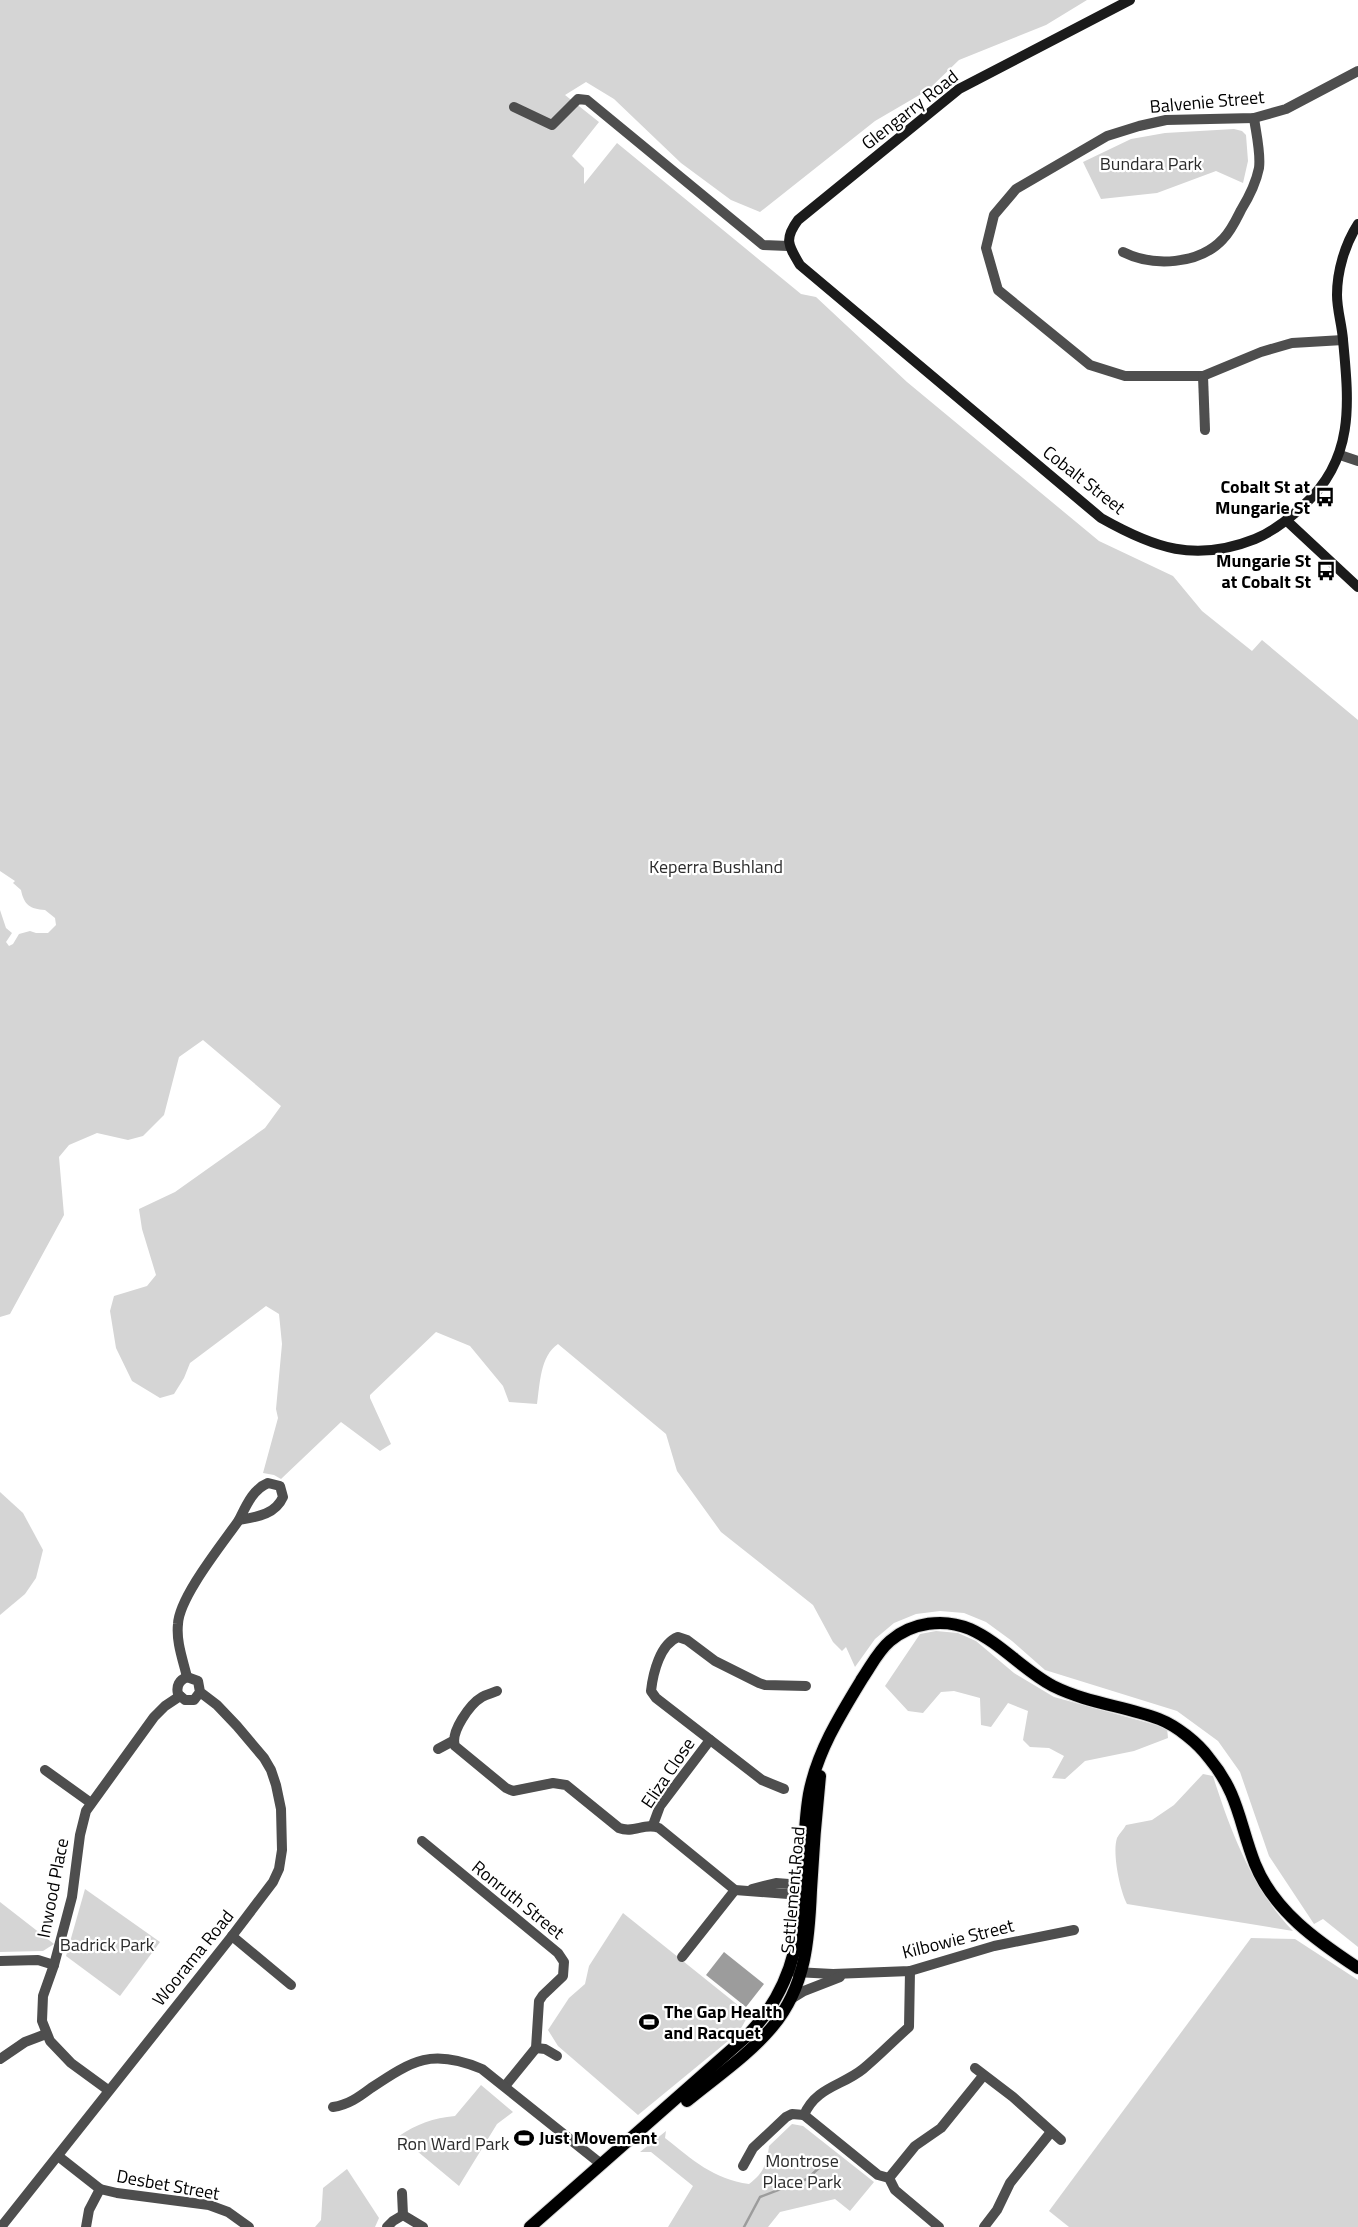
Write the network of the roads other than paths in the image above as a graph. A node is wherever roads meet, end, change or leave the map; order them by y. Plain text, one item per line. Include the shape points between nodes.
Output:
1 (1130, 0) edge
2 (1358, 71) edge
3 (514, 107) dead end
4 (1254, 118) junction
5 (1358, 224) edge
6 (788, 246) junction
7 (1123, 252) dead end
8 (1343, 340) junction
9 (1203, 376) junction
10 (1204, 430) dead end
11 (1340, 455) junction
12 (1358, 460) edge
13 (1287, 521) junction
14 (1358, 587) edge
15 (239, 1520) dead end
16 (187, 1677) junction
17 (806, 1686) dead end
18 (497, 1691) dead end
19 (200, 1692) junction
20 (180, 1696) junction
21 (710, 1740) junction
22 (453, 1741) junction
23 (438, 1748) dead end
24 (45, 1770) dead end
25 (784, 1789) dead end
26 (91, 1803) junction
27 (653, 1825) junction
28 (422, 1841) dead end
29 (739, 1890) junction
30 (805, 1890) junction
31 (1074, 1930) dead end
32 (232, 1936) junction
33 (682, 1957) dead end
34 (0, 1961) edge
35 (54, 1965) junction
36 (1358, 1968) edge
37 (910, 1971) junction
38 (795, 1972) junction
39 (851, 1974) junction
40 (291, 1986) dead end
41 (791, 1999) junction
42 (46, 2034) junction
43 (536, 2048) junction
44 (557, 2056) dead end
45 (0, 2059) edge
46 (975, 2068) dead end
47 (983, 2076) junction
48 (505, 2086) junction
49 (108, 2090) junction
50 (333, 2108) dead end
51 (804, 2114) junction
52 (1051, 2132) junction
53 (1061, 2140) dead end
54 (58, 2156) junction
55 (605, 2161) junction
56 (743, 2166) dead end
57 (889, 2178) junction
58 (100, 2189) junction
59 (402, 2193) dead end
60 (403, 2214) junction
61 (1, 2227) edge
62 (86, 2227) edge
63 (249, 2227) edge
64 (387, 2227) edge
65 (423, 2227) edge
66 (530, 2227) edge
67 (940, 2227) edge
68 (984, 2227) edge

1 - 6 street, Glengarry Road via 959,89 798,220 790,231
2 - 4 street, Balvenie Street via 1286,109
3 - 6 street via 552,125 578,100 587,100 763,245
4 - 7 street via 1259,166 1255,185 1223,240 1189,259 1161,261 1135,258
4 - 9 street, Balvenie Street via 1166,120 1107,136 1016,189 994,215 986,248 998,290 1090,365 1125,376
5 - 8 street, Cobalt Street via 1352,232 1340,270 1337,296
6 - 13 street, Cobalt Street via 807,271 1101,518 1125,532 1148,542 1198,552 1234,547
8 - 9 street, Balvenie Street via 1292,343
8 - 11 street, Cobalt Street via 1346,422
9 - 10 street
11 - 12 street
11 - 13 street, Cobalt Street via 1314,496
13 - 14 street
15 - 16 street via 194,1586 180,1613 180,1648
16 - 19 street, Woorama Road via 198,1681
16 - 20 street via 178,1685
17 - 21 street via 765,1686 715,1661 683,1638 670,1640 660,1658 651,1691
18 - 22 street via 476,1702 457,1726
19 - 20 street via 191,1701
19 - 32 street, Woorama Road via 230,1719 264,1758 276,1785 281,1809 279,1869 273,1882
20 - 26 street, Inwood Place via 154,1717
21 - 25 street via 762,1780
21 - 27 street, Eliza Close via 660,1806
22 - 23 street
22 - 27 street via 469,1758 513,1791 560,1783 619,1828 626,1831
24 - 26 street
26 - 35 street, Inwood Place via 83,1820 72,1897
27 - 29 street
28 - 43 street, Ronruth Street via 558,1953 564,1962 563,1976 539,2001
29 - 30 street
29 - 33 street
30 - 36 main road, Settlement Road via 824,1748 843,1709 890,1641 909,1629 930,1623 946,1623 985,1636 1052,1685 1080,1698 1161,1720 1184,1735 1207,1755 1223,1776 1236,1800 1256,1866 1282,1907 1310,1933
30 - 38 main road, Settlement Road via 804,1927
31 - 37 street, Kilbowie Street via 994,1946
32 - 40 street
32 - 49 street, Woorama Road
34 - 35 street via 38,1960
35 - 42 street, Inwood Place via 43,1996 42,2021
37 - 39 street, Kilbowie Street
37 - 51 street via 909,2027 861,2070 816,2095
38 - 39 street, Kilbowie Street
38 - 41 main road, Settlement Road
38 - 55 main road, Settlement Road via 748,2035
39 - 41 street via 804,1990
41 - 55 main road, Settlement Road via 774,2025 754,2045 650,2131
42 - 45 street via 24,2042
42 - 49 street, Inwood Place via 58,2051
43 - 44 street
43 - 48 street
46 - 47 street
47 - 52 street via 1013,2097
47 - 57 street via 941,2128 916,2146
48 - 50 street via 482,2069 460,2060 424,2059 393,2073 353,2101
48 - 55 street
49 - 54 street, Woorama Road
51 - 56 street via 786,2117 753,2148
51 - 57 street via 878,2175
52 - 53 street
52 - 68 street via 1010,2182 997,2210
54 - 58 street, Desbet Street
54 - 61 street, Woorama Road
55 - 66 main road, Settlement Road
57 - 67 street via 895,2190
58 - 62 street via 88,2210
58 - 63 street, Desbet Street via 209,2205 228,2212
59 - 60 street
60 - 64 street
60 - 65 street

